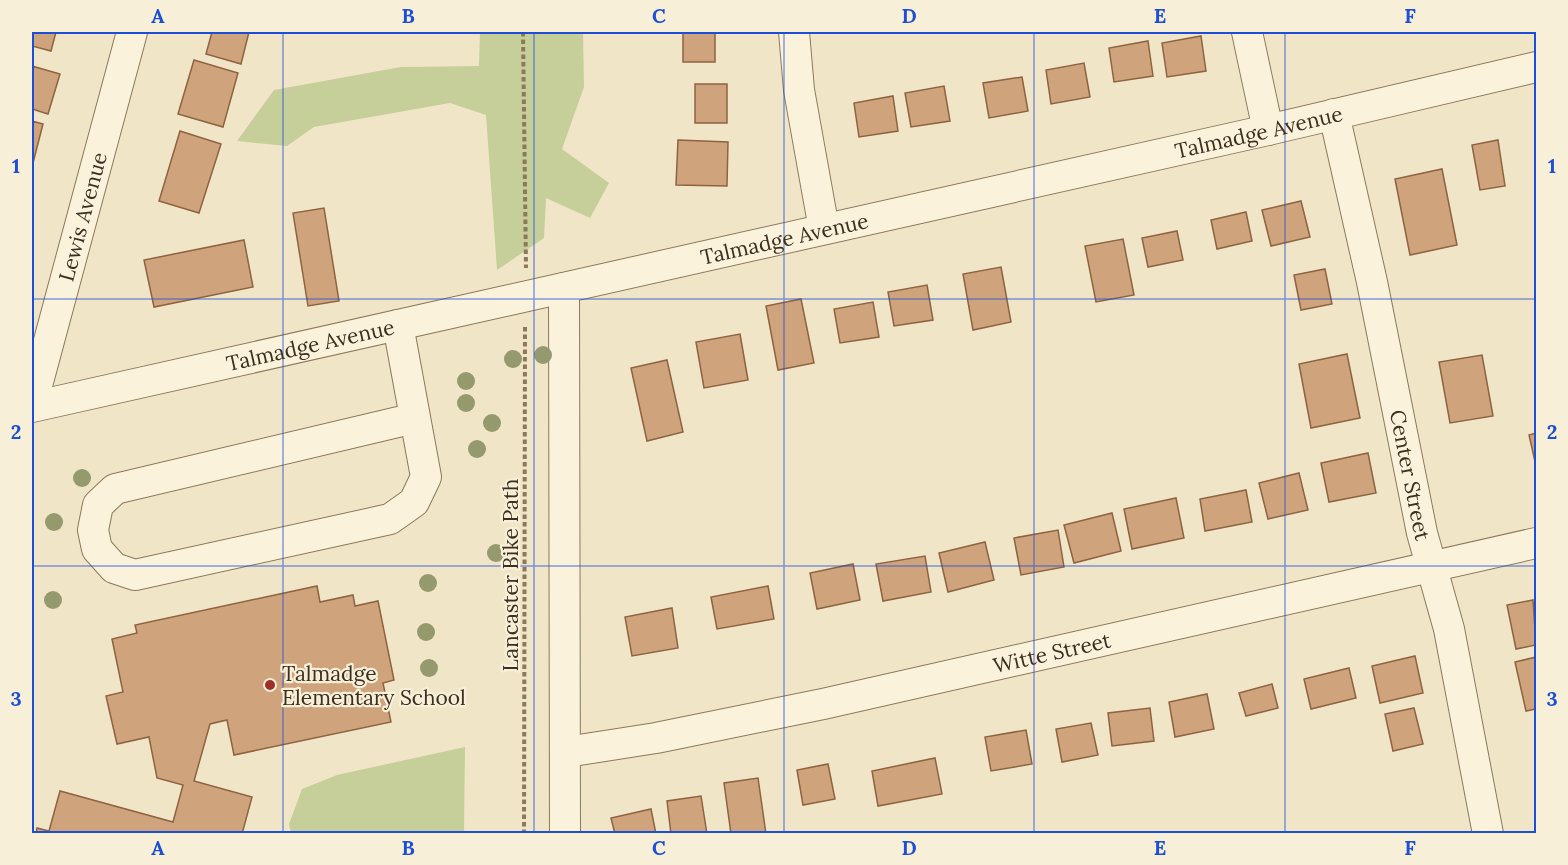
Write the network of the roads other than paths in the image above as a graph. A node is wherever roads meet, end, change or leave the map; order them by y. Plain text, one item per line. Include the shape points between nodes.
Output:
1 (132, 32) edge
2 (794, 32) edge
3 (1247, 32) edge
4 (1536, 67) edge
5 (1334, 114) junction
6 (1268, 130) junction
7 (824, 229) junction
8 (564, 288) junction
9 (398, 326) junction
10 (32, 405) edge
11 (415, 418) junction
12 (1536, 543) edge
13 (1431, 566) junction
14 (566, 752) junction
15 (565, 834) edge
16 (1488, 834) edge

1 - 10 street, Lewis Avenue
2 - 7 street via 813,182
3 - 6 street
4 - 5 street, Talmadge Avenue
5 - 6 street, Talmadge Avenue
5 - 13 street, Center Street
6 - 7 street, Talmadge Avenue
7 - 8 street, Talmadge Avenue
8 - 9 street, Talmadge Avenue
8 - 14 street
9 - 10 street, Talmadge Avenue
9 - 11 street
11 - 11 street via 426,477 414,502 390,519 135,575 114,568 97,549 93,530 98,505 115,489
12 - 13 street, Witte Street
13 - 14 street, Witte Street via 823,704
13 - 16 street, Center Street via 1449,629
14 - 15 street

